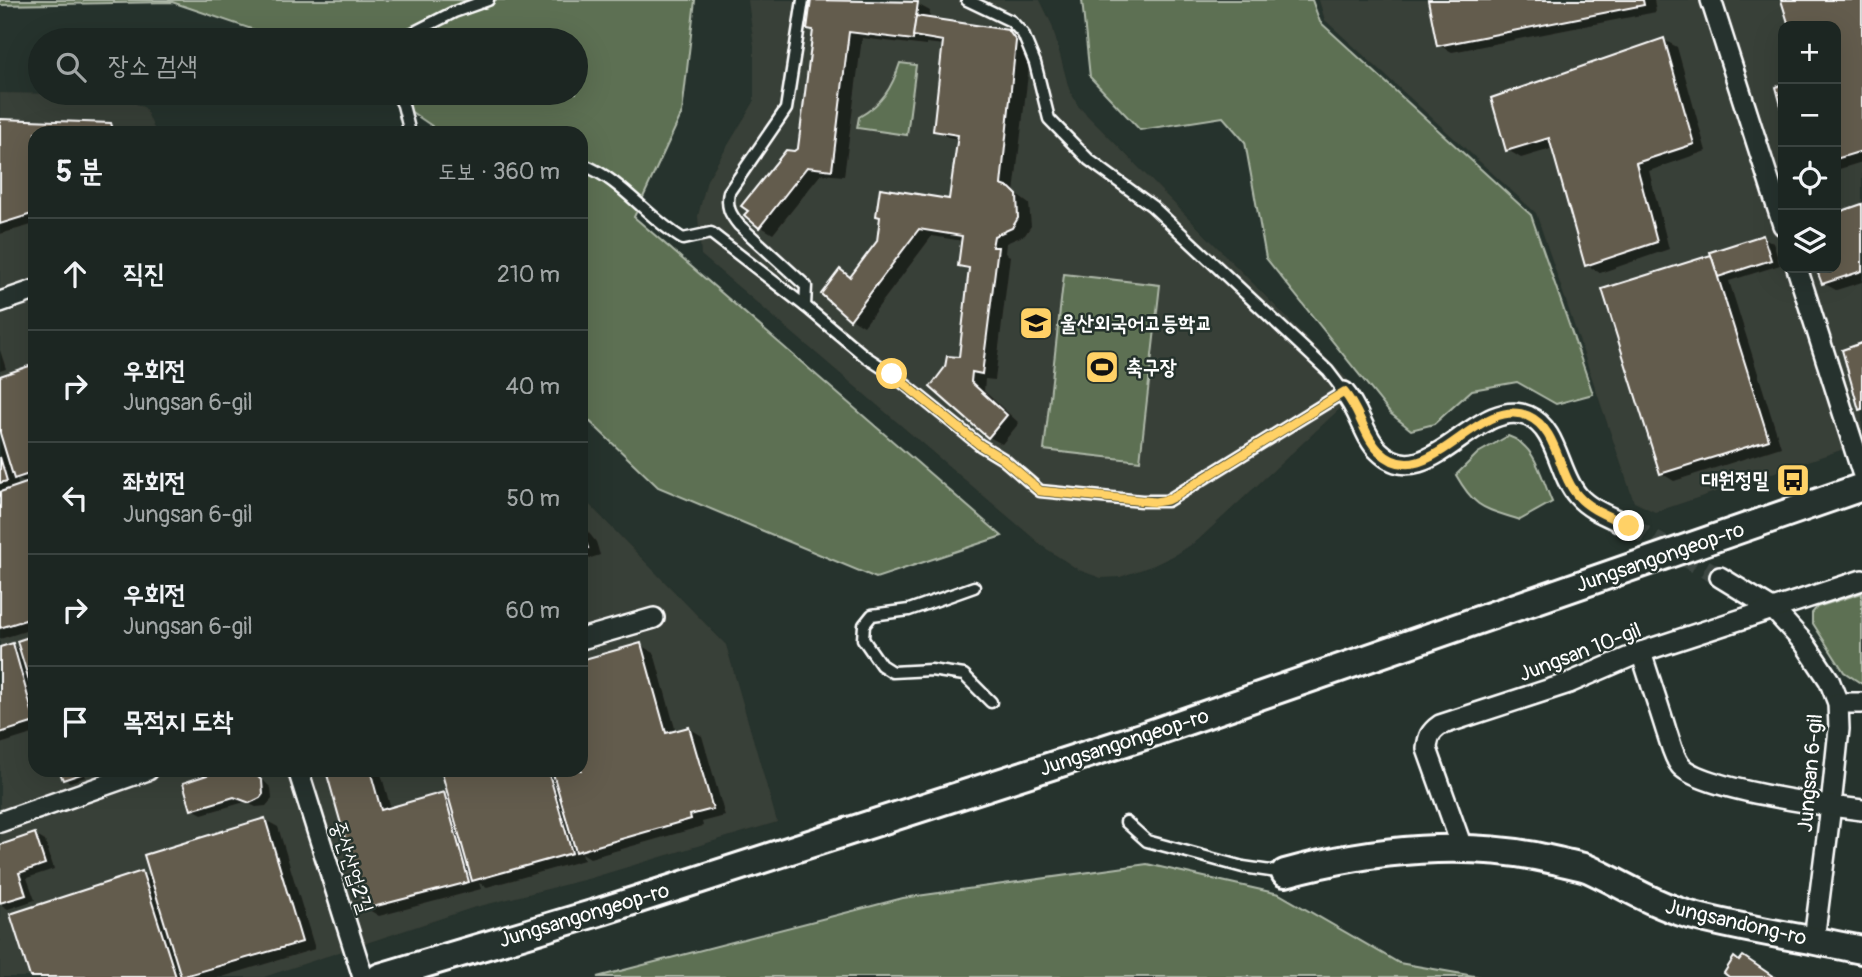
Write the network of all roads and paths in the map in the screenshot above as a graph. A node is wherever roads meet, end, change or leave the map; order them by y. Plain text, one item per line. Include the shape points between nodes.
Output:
1 (488, 0) edge
2 (803, 0) edge
3 (967, 0) edge
4 (1712, 0) edge
5 (423, 28) edge
6 (403, 105) edge
7 (408, 126) edge
8 (588, 167) edge
9 (1778, 210) edge
10 (1799, 273) edge
11 (28, 292) edge
12 (0, 302) edge
13 (805, 306) junction
14 (1344, 392) junction
15 (1862, 472) edge
16 (1862, 488) edge
17 (1629, 526) tunnel mouth
18 (1720, 577) tunnel mouth
19 (1862, 580) edge
20 (974, 587) dead end
21 (1774, 610) junction
22 (654, 618) dead end
23 (588, 637) edge
24 (1641, 652) junction
25 (991, 702) dead end
26 (1838, 703) junction
27 (1862, 703) edge
28 (128, 777) edge
29 (300, 777) edge
30 (1832, 806) junction
31 (1862, 810) edge
32 (0, 821) edge
33 (1126, 822) dead end
34 (1462, 847) junction
35 (1285, 873) joint
36 (1814, 940) junction
37 (1862, 950) edge
38 (363, 977) edge
39 (380, 977) edge

1 - 5 lane
2 - 13 lane via 786,109 729,192 727,203 739,225 806,286
3 - 14 lane via 1010,21 1023,34 1049,119 1088,160 1152,206 1328,371
4 - 9 street
6 - 7 lane
8 - 13 lane via 612,180 683,239 711,233
10 - 15 street
11 - 12 street
13 - 14 lane via 1040,491 1049,493 1167,500
14 - 17 street via 1377,449 1400,462 1433,457 1492,417 1510,413 1530,417 1546,432 1576,494
16 - 39 street, Jungsangongeop-ro via 1141,737 602,911
18 - 21 street, Jungsan 6-gil
19 - 21 street, Jungsan 10-gil
20 - 25 lane via 909,610 872,615 864,625 863,639 881,665 892,671 964,675
21 - 24 street, Jungsan 10-gil
21 - 26 street, Jungsan 6-gil via 1805,644
22 - 23 street
24 - 30 street via 1680,766 1698,778 1728,786
24 - 34 street, Jungsan 10-gil via 1569,683 1432,731 1427,749
26 - 27 street
26 - 30 street, Jungsan 6-gil
28 - 32 street
29 - 38 street, 중산산업2길
30 - 31 street
30 - 36 street, Jungsan 6-gil
33 - 35 lane via 1147,841 1243,867
34 - 35 street, Jungsandong-ro via 1331,862
34 - 36 street, Jungsandong-ro via 1537,856 1587,869 1692,916
36 - 37 street, Jungsandong-ro

